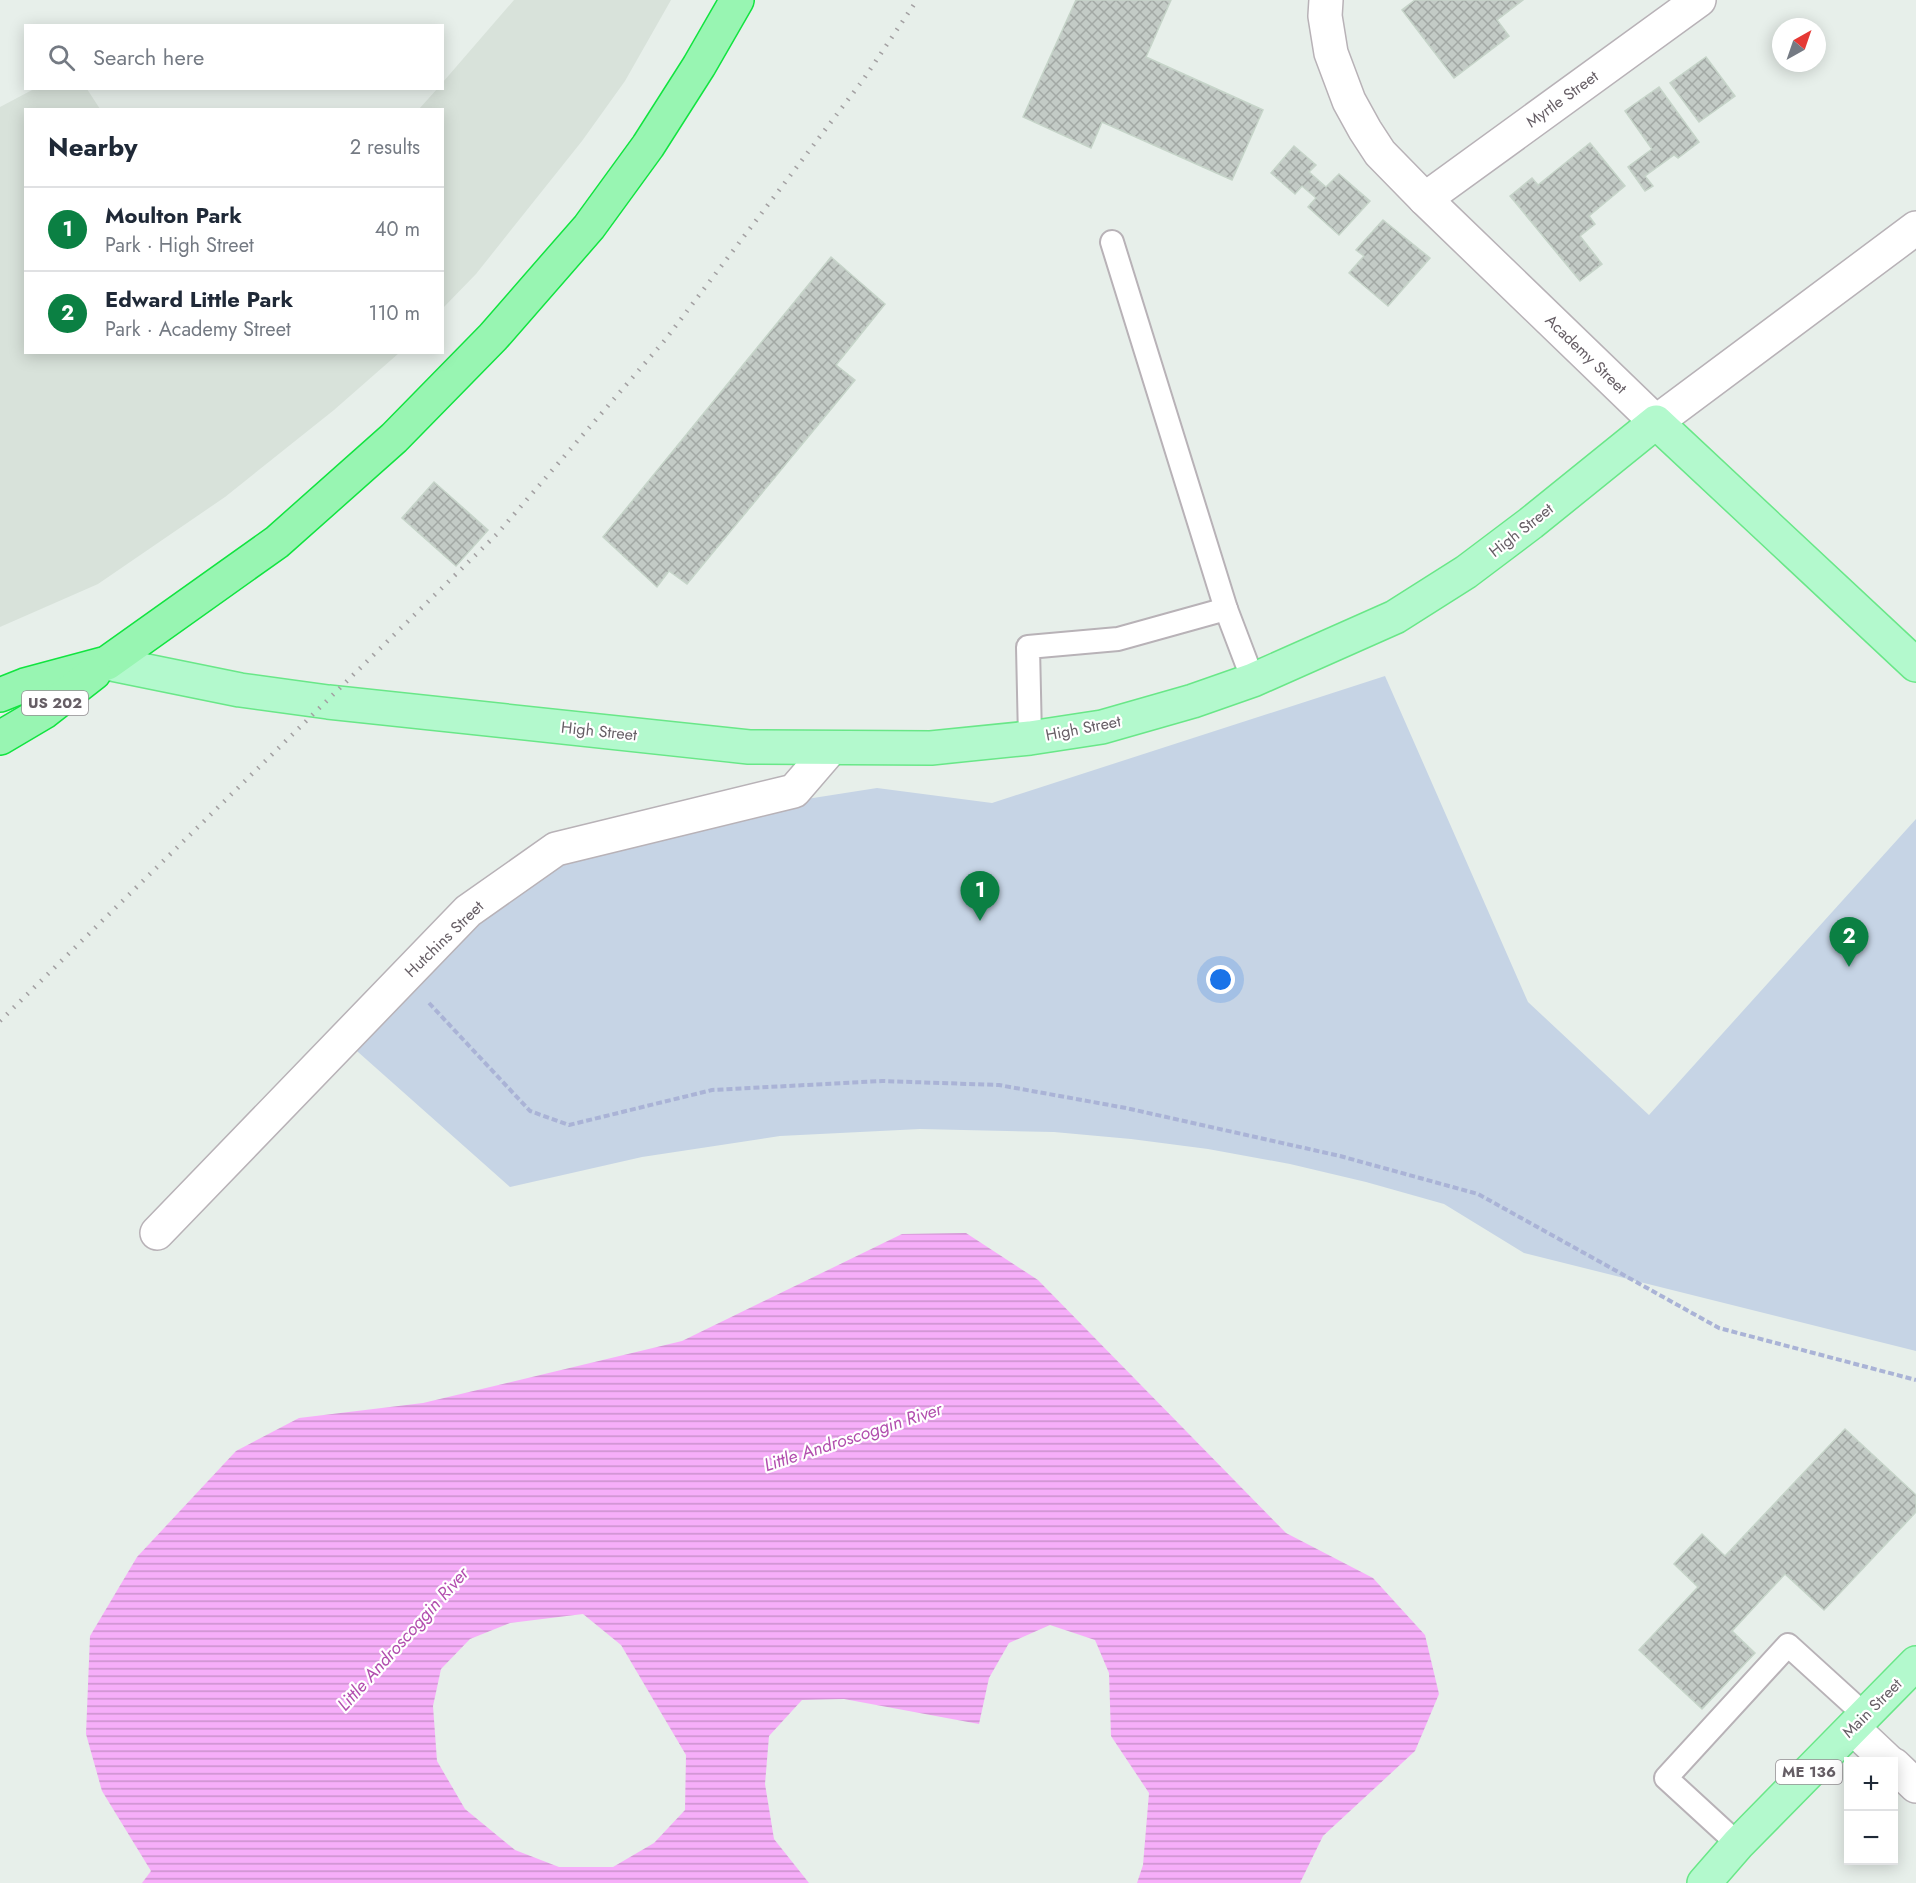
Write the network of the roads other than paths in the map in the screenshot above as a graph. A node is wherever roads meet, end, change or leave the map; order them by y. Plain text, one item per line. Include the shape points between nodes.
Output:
1 (737, 0) edge
2 (1326, 0) edge
3 (1699, 0) edge
4 (1425, 199) junction
5 (1916, 228) edge
6 (1112, 242) dead end
7 (1656, 422) junction
8 (1226, 609) junction
9 (107, 663) junction
10 (1916, 665) edge
11 (1253, 680) junction
12 (0, 695) edge
13 (0, 738) edge
14 (1030, 738) junction
15 (831, 748) junction
16 (157, 1233) dead end
17 (1915, 1667) edge
18 (1859, 1721) junction
19 (1886, 1757) edge
20 (1898, 1770) edge
21 (1916, 1786) edge
22 (1738, 1844) junction
23 (1704, 1883) edge

1 - 9 highway, US 202 via 648,146 589,227 493,337 394,438 277,542
2 - 4 street, Academy Street via 1331,53 1349,101 1380,153
3 - 4 street, Myrtle Street
4 - 7 street, Academy Street
5 - 7 street, High Street
6 - 8 lane
7 - 10 main road, Academy Street
7 - 11 main road, High Street via 1467,572 1395,617
8 - 11 lane
8 - 14 lane via 1118,639 1028,647
9 - 12 highway, US 202
9 - 13 highway, US 202 via 44,712
9 - 15 main road, High Street via 240,690 328,702 749,747
11 - 14 main road, High Street via 1102,727
14 - 15 main road, High Street via 931,748
15 - 16 street, Hutchins Street via 794,791 556,849 468,911
17 - 18 main road, Main Street / ME 136
18 - 19 street
18 - 22 main road, Main Street / ME 136
18 - 22 lane via 1788,1645 1666,1778
20 - 21 street
22 - 23 main road, Main Street / ME 136

